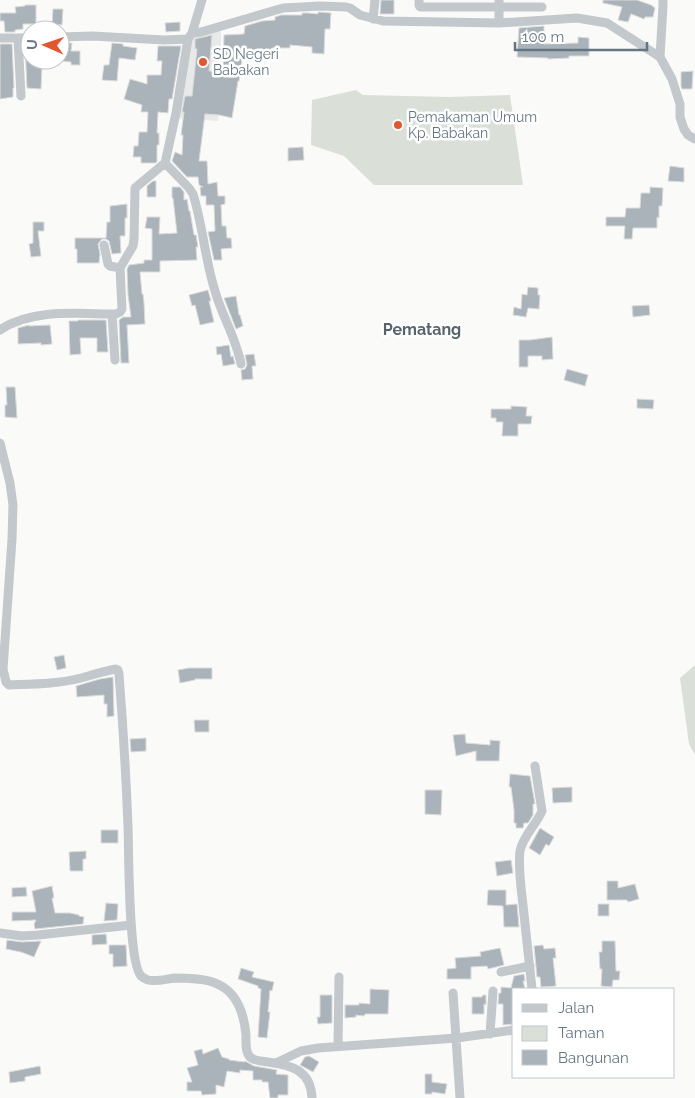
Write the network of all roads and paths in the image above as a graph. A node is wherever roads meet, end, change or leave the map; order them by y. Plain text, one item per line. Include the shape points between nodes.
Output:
1 (202, 0) edge
2 (375, 0) edge
3 (662, 0) edge
4 (419, 3) edge
5 (458, 3) edge
6 (282, 4) edge
7 (498, 4) edge
8 (542, 4) edge
9 (373, 19) junction
10 (543, 20) junction
11 (499, 23) junction
12 (190, 36) junction
13 (70, 37) edge
14 (0, 38) edge
15 (18, 38) joint
16 (660, 57) junction
17 (20, 96) dead end
18 (695, 139) edge
19 (165, 163) junction
20 (104, 245) dead end
21 (120, 268) junction
22 (112, 314) junction
23 (0, 330) edge
24 (115, 360) dead end
25 (241, 364) dead end
26 (0, 443) edge
27 (1, 669) edge
28 (535, 766) dead end
29 (131, 924) junction
30 (0, 933) edge
31 (530, 966) junction
32 (501, 972) dead end
33 (339, 977) dead end
34 (532, 988) edge
35 (493, 991) dead end
36 (453, 993) dead end
37 (512, 1030) edge
38 (490, 1034) junction
39 (457, 1038) junction
40 (338, 1046) junction
41 (276, 1063) junction
42 (312, 1098) edge
43 (460, 1098) edge

1 - 12 street
2 - 9 street
3 - 16 street
4 - 5 street via 420,7
5 - 7 street
6 - 9 street via 342,6
6 - 12 street
7 - 8 street
7 - 11 street
8 - 10 street
9 - 11 street
10 - 11 street
10 - 16 street via 578,18 607,23
12 - 13 street via 164,40
12 - 19 street
14 - 15 street
15 - 17 street
16 - 18 street via 672,79 684,129
19 - 21 street via 134,188 133,246
19 - 25 street via 193,194 215,291
20 - 21 street via 108,264
21 - 22 street via 122,309
22 - 23 street via 27,317
22 - 24 street
26 - 27 street via 13,505
27 - 29 street via 9,685 79,679 118,670
28 - 31 street via 542,811 520,851
29 - 30 street via 38,935
29 - 41 street via 136,964 142,977 149,980 206,980 225,987 232,993 243,1015 248,1055 254,1060
31 - 32 street
31 - 34 street
33 - 40 street
35 - 38 street
36 - 39 street
37 - 38 street
38 - 39 street
39 - 40 street
39 - 43 street
40 - 41 street via 302,1051
41 - 42 street via 291,1066 306,1078

